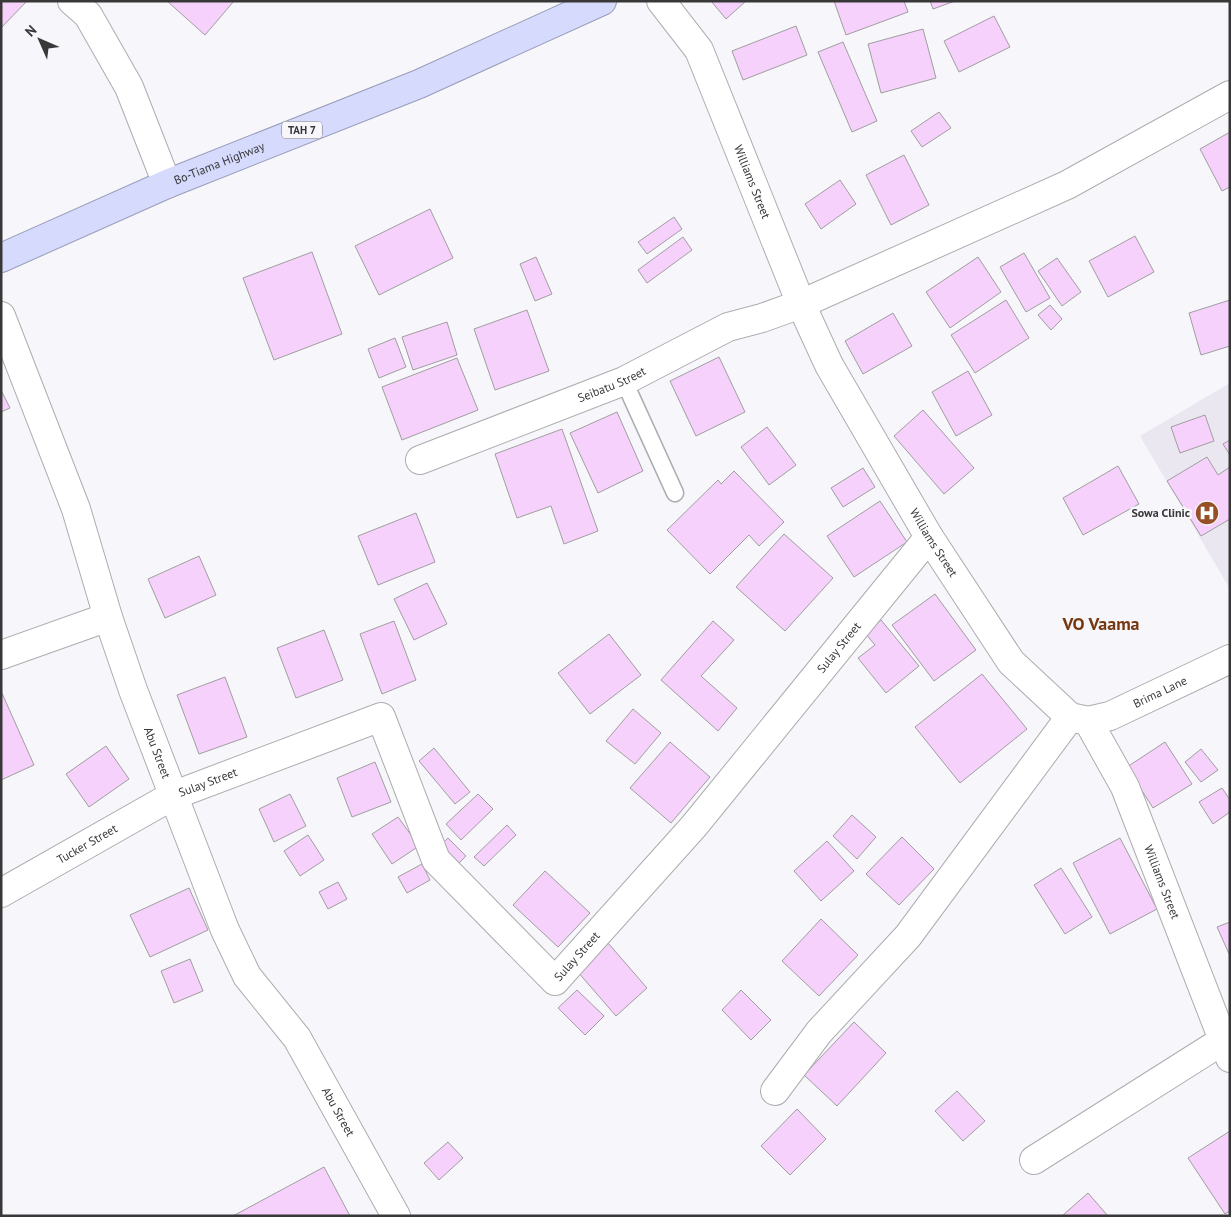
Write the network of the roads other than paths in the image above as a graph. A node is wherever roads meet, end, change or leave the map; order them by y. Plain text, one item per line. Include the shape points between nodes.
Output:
1 (72, 1) edge
2 (602, 1) edge
3 (661, 1) edge
4 (1230, 95) edge
5 (167, 184) junction
6 (1, 258) edge
7 (800, 304) junction
8 (1, 316) edge
9 (624, 381) junction
10 (420, 460) dead end
11 (675, 493) dead end
12 (929, 537) junction
13 (108, 617) junction
14 (1, 655) edge
15 (1230, 659) edge
16 (1079, 719) junction
17 (172, 796) junction
18 (1, 893) edge
19 (1227, 1045) edge
20 (774, 1091) dead end
21 (1034, 1160) dead end
22 (396, 1216) edge

1 - 5 street via 88,15 129,87
2 - 5 highway, Bo-Tiama Highway / TAH 7 via 419,84
3 - 7 street, Williams Street via 699,50
4 - 7 street, Seibatu Street via 1067,185
5 - 6 highway, Bo-Tiama Highway / TAH 7
7 - 9 street, Seibatu Street via 728,326
7 - 12 street, Williams Street via 829,365
8 - 13 street, Abu Street via 76,509
9 - 10 street, Seibatu Street
9 - 11 lane
12 - 16 street, Williams Street via 1011,662
12 - 17 street, Sulay Street via 694,826 554,980 436,860 381,717
13 - 14 street
13 - 17 street, Abu Street
15 - 16 street, Brima Lane via 1110,716
16 - 19 street, Williams Street via 1125,787
16 - 20 street via 908,936 819,1032
17 - 18 street, Tucker Street
17 - 22 street, Abu Street via 225,930 247,976 297,1038
19 - 21 street

